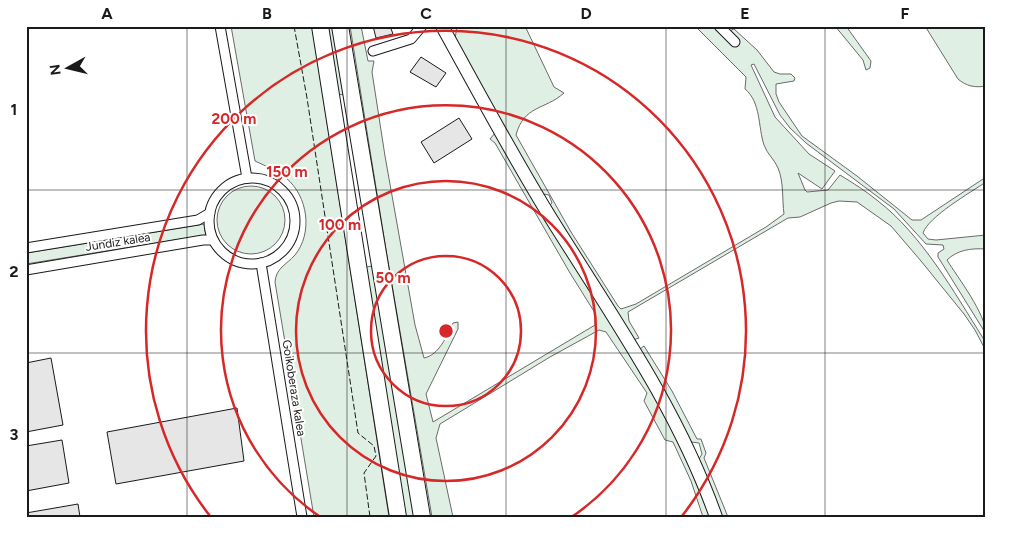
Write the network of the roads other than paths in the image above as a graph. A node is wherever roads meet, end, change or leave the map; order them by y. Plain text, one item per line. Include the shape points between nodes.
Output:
1 (220, 26) edge
2 (320, 26) edge
3 (340, 26) edge
4 (422, 26) edge
5 (442, 26) edge
6 (720, 26) edge
7 (735, 42) dead end
8 (373, 51) dead end
9 (247, 178) junction
10 (210, 213) junction
11 (214, 240) junction
12 (26, 248) edge
13 (261, 263) junction
14 (26, 270) edge
15 (302, 517) edge
16 (398, 517) edge
17 (422, 517) edge
18 (716, 517) edge

1 - 9 street
2 - 16 highway
3 - 17 highway
4 - 8 street via 411,39
5 - 18 street via 551,218 658,390 693,458
6 - 7 street
9 - 10 street via 222,189
9 - 13 street via 261,178 275,184 293,206 296,221 286,248 275,258
10 - 11 street via 209,227
10 - 12 street, Jundiz kalea via 198,220
11 - 13 street via 222,252 234,260 247,264
11 - 14 street, Jundiz kalea
13 - 15 street, Goikoberaza kalea

